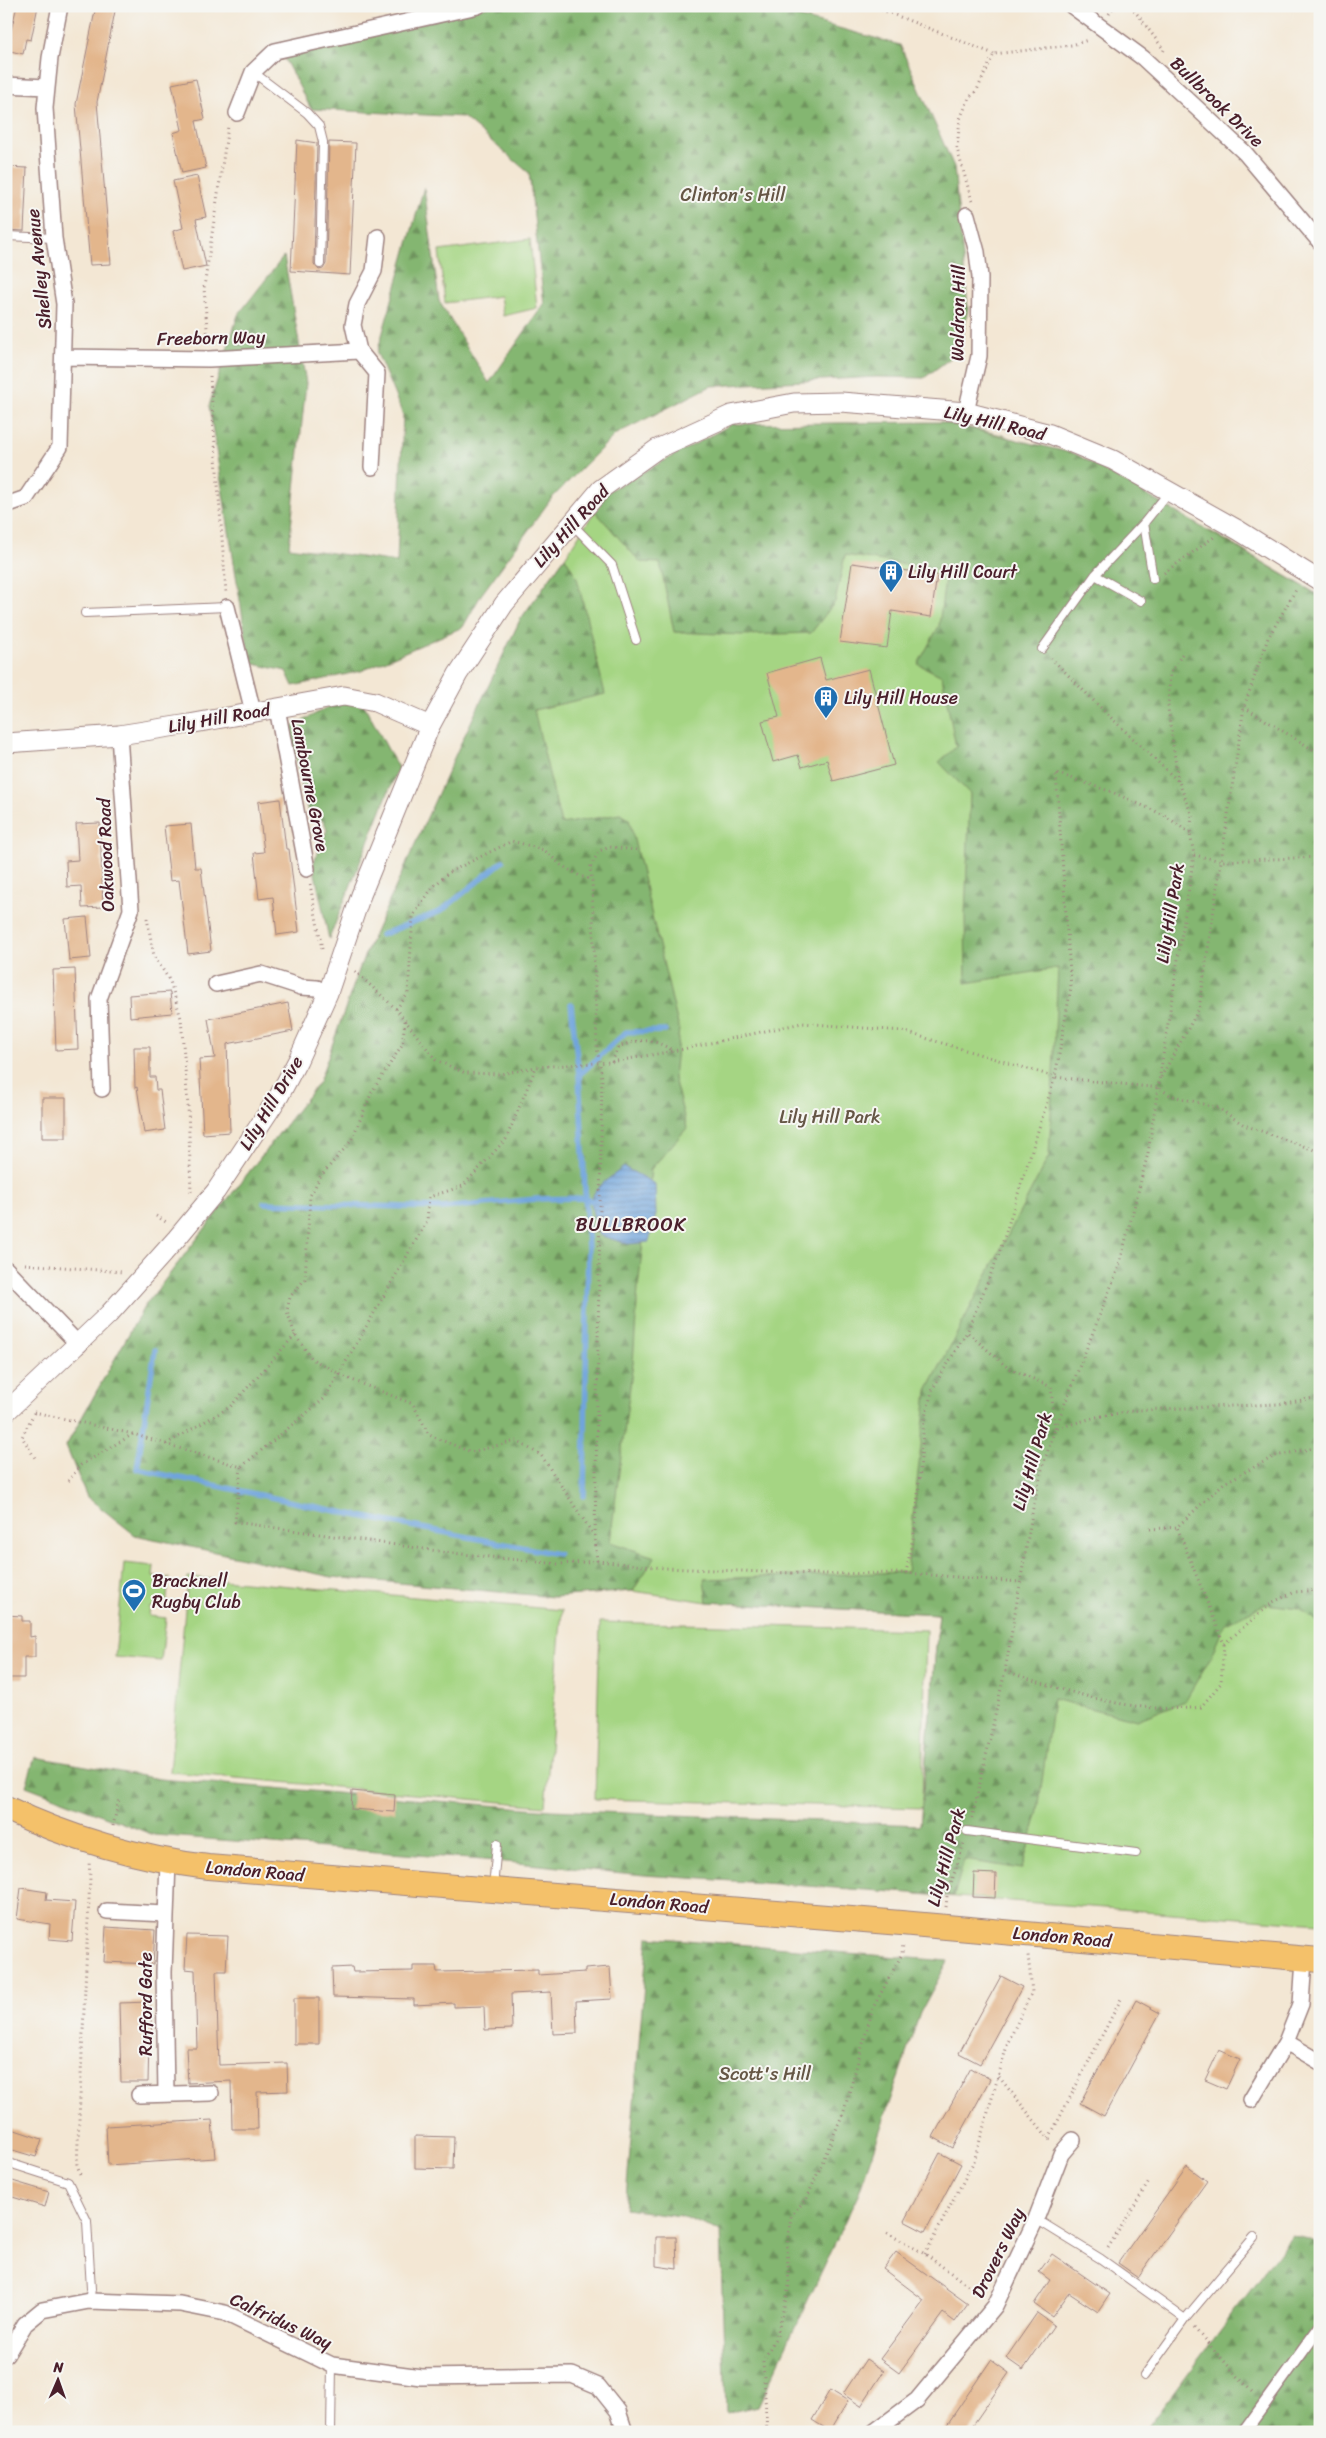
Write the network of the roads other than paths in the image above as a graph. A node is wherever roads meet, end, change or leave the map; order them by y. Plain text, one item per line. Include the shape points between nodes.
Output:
1 (60, 6) edge
2 (478, 6) edge
3 (1072, 6) edge
4 (253, 72) junction
5 (6, 85) edge
6 (46, 87) junction
7 (236, 113) road end
8 (971, 212) road end
9 (6, 236) edge
10 (378, 236) dead end
11 (54, 238) junction
12 (1320, 242) edge
13 (320, 264) dead end
14 (359, 350) junction
15 (64, 357) junction
16 (966, 412) junction
17 (372, 467) dead end
18 (1170, 491) junction
19 (6, 505) edge
20 (1144, 523) junction
21 (571, 524) junction
22 (1094, 575) junction
23 (1313, 577) edge
24 (1153, 579) road end
25 (1141, 601) dead end
26 (227, 606) joint
27 (85, 613) dead end
28 (636, 640) dead end
29 (1042, 649) road end
30 (276, 708) junction
31 (253, 712) junction
32 (430, 726) junction
33 (119, 735) junction
34 (6, 743) edge
35 (307, 869) road end
36 (216, 984) dead end
37 (328, 992) junction
38 (102, 1089) dead end
39 (6, 1269) edge
40 (79, 1344) junction
41 (6, 1412) edge
42 (6, 1808) edge
43 (967, 1832) road end
44 (497, 1844) dead end
45 (1136, 1853) dead end
46 (168, 1862) junction
47 (493, 1890) junction
48 (107, 1911) dead end
49 (165, 1914) junction
50 (1312, 1960) edge
51 (1286, 2042) junction
52 (1320, 2062) edge
53 (211, 2093) dead end
54 (166, 2094) junction
55 (139, 2095) dead end
56 (1251, 2100) dead end
57 (1073, 2140) dead end
58 (6, 2162) edge
59 (1036, 2219) junction
60 (1254, 2237) dead end
61 (89, 2301) junction
62 (1185, 2319) junction
63 (1320, 2327) edge
64 (6, 2355) edge
65 (332, 2365) junction
66 (1144, 2376) dead end
67 (331, 2432) edge
68 (625, 2432) edge
69 (874, 2432) edge
70 (1244, 2432) edge

1 - 6 street, Shelley Avenue
2 - 4 street via 275,51
3 - 12 street, Bullbrook Drive via 1153,68 1245,153
4 - 7 street
4 - 13 lane via 319,126 323,142
5 - 6 street
6 - 11 street, Shelley Avenue via 48,175
8 - 16 street, Waldron Hill via 980,277 979,356
9 - 11 lane
10 - 14 street via 374,270 358,304 353,325
11 - 15 street, Shelley Avenue via 64,304
14 - 15 street, Freeborn Way via 209,359
14 - 17 street via 377,373
15 - 19 street, Shelley Avenue via 60,447 26,498
16 - 18 street, Lily Hill Road via 1081,445
16 - 21 street, Lily Hill Road via 841,402 794,403 731,415 657,449 601,489
18 - 20 lane
18 - 23 street, Lily Hill Road
20 - 22 lane
20 - 24 lane
21 - 28 lane via 612,565
21 - 32 street, Lily Hill Road via 482,634
22 - 25 lane
22 - 29 lane
26 - 27 lane
26 - 31 street
30 - 31 street, Lily Hill Road
30 - 32 street, Lily Hill Road via 344,696 356,697 376,702
30 - 35 street, Lambourne Grove
31 - 33 street, Lily Hill Road
32 - 37 street, Lily Hill Drive via 361,895
33 - 34 street, Lily Hill Road
33 - 38 street, Oakwood Road via 130,910 99,999
36 - 37 street via 260,974
37 - 40 street, Lily Hill Drive via 279,1096 216,1191
39 - 40 street
40 - 41 street, Lily Hill Drive
42 - 46 main road, London Road via 76,1835
43 - 45 lane
44 - 47 lane
46 - 47 main road, London Road
46 - 49 street, Rufford Gate
47 - 50 main road, London Road via 945,1919
48 - 49 street
49 - 54 street, Rufford Gate
50 - 51 street via 1301,2004
51 - 52 street
51 - 56 street
53 - 54 street
54 - 55 street
57 - 59 street, Drovers Way via 1061,2154
58 - 61 lane via 68,2182 87,2220
59 - 62 lane via 1101,2259
59 - 69 street, Drovers Way via 996,2306 917,2400
60 - 62 lane
61 - 64 street, Calfridus Way via 42,2310 25,2324
61 - 65 street, Calfridus Way via 180,2304 225,2313
62 - 66 lane
63 - 70 street
65 - 67 lane
65 - 68 street, Calfridus Way via 422,2376 572,2375 598,2386 618,2411

